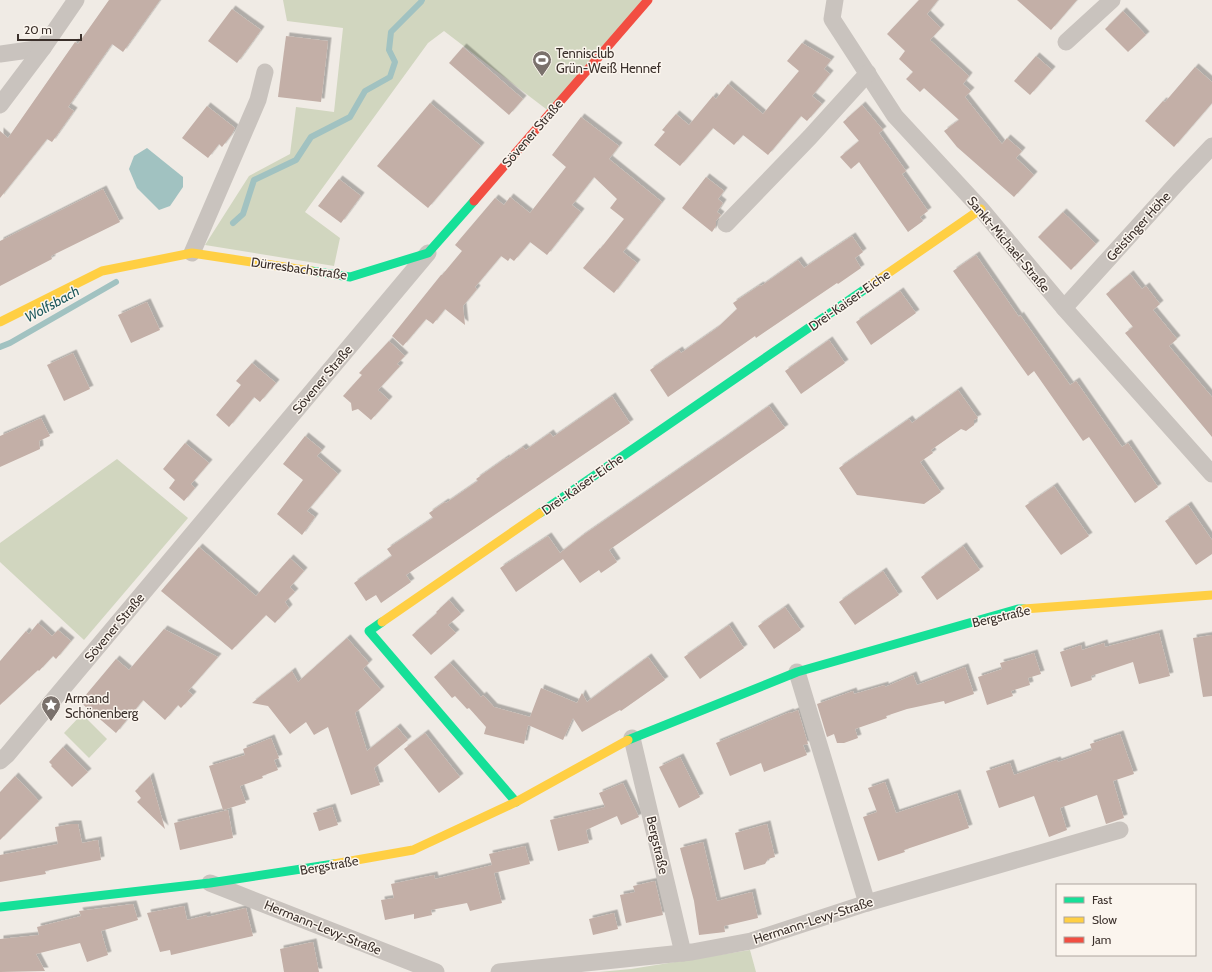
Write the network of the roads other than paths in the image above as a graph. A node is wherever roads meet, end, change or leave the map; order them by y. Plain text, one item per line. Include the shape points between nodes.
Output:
1 (76, 0) edge
2 (648, 0) edge
3 (835, 0) edge
4 (1112, 0) edge
5 (1066, 42) dead end
6 (43, 48) junction
7 (0, 54) edge
8 (264, 72) dead end
9 (868, 73) junction
10 (0, 104) edge
11 (1212, 146) edge
12 (981, 209) junction
13 (726, 224) dead end
14 (192, 253) junction
15 (428, 253) junction
16 (1064, 308) junction
17 (0, 322) edge
18 (1212, 474) edge
19 (1212, 595) edge
20 (797, 672) junction
21 (632, 738) junction
22 (0, 761) edge
23 (516, 802) junction
24 (1120, 830) dead end
25 (210, 883) junction
26 (867, 902) junction
27 (0, 907) edge
28 (683, 953) junction
29 (436, 972) edge
30 (499, 972) edge

1 - 6 street
2 - 15 street, Sövener Straße
3 - 9 street, Sankt-Michael-Straße via 832,19
4 - 5 street
6 - 7 street
6 - 10 street
8 - 14 street via 258,100
9 - 12 street, Sankt-Michael-Straße via 895,116
9 - 13 street
11 - 16 street, Geistinger Höhe
12 - 16 street, Sankt-Michael-Straße
12 - 23 street, Drei-Kaiser-Eiche via 368,631
14 - 15 street, Dürresbachstraße via 350,277
14 - 17 street, Dürresbachstraße via 102,271
15 - 22 street, Sövener Straße
16 - 18 street, Sankt-Michael-Straße
19 - 20 street, Bergstraße via 1018,609
20 - 21 street, Bergstraße
20 - 26 street
21 - 23 street, Bergstraße
21 - 28 street, Bergstraße
23 - 25 street, Bergstraße via 413,850
24 - 26 street, Hermann-Levy-Straße
25 - 27 street, Bergstraße
25 - 29 street, Hermann-Levy-Straße
26 - 28 street, Hermann-Levy-Straße via 751,941
28 - 30 street, Hermann-Levy-Straße

